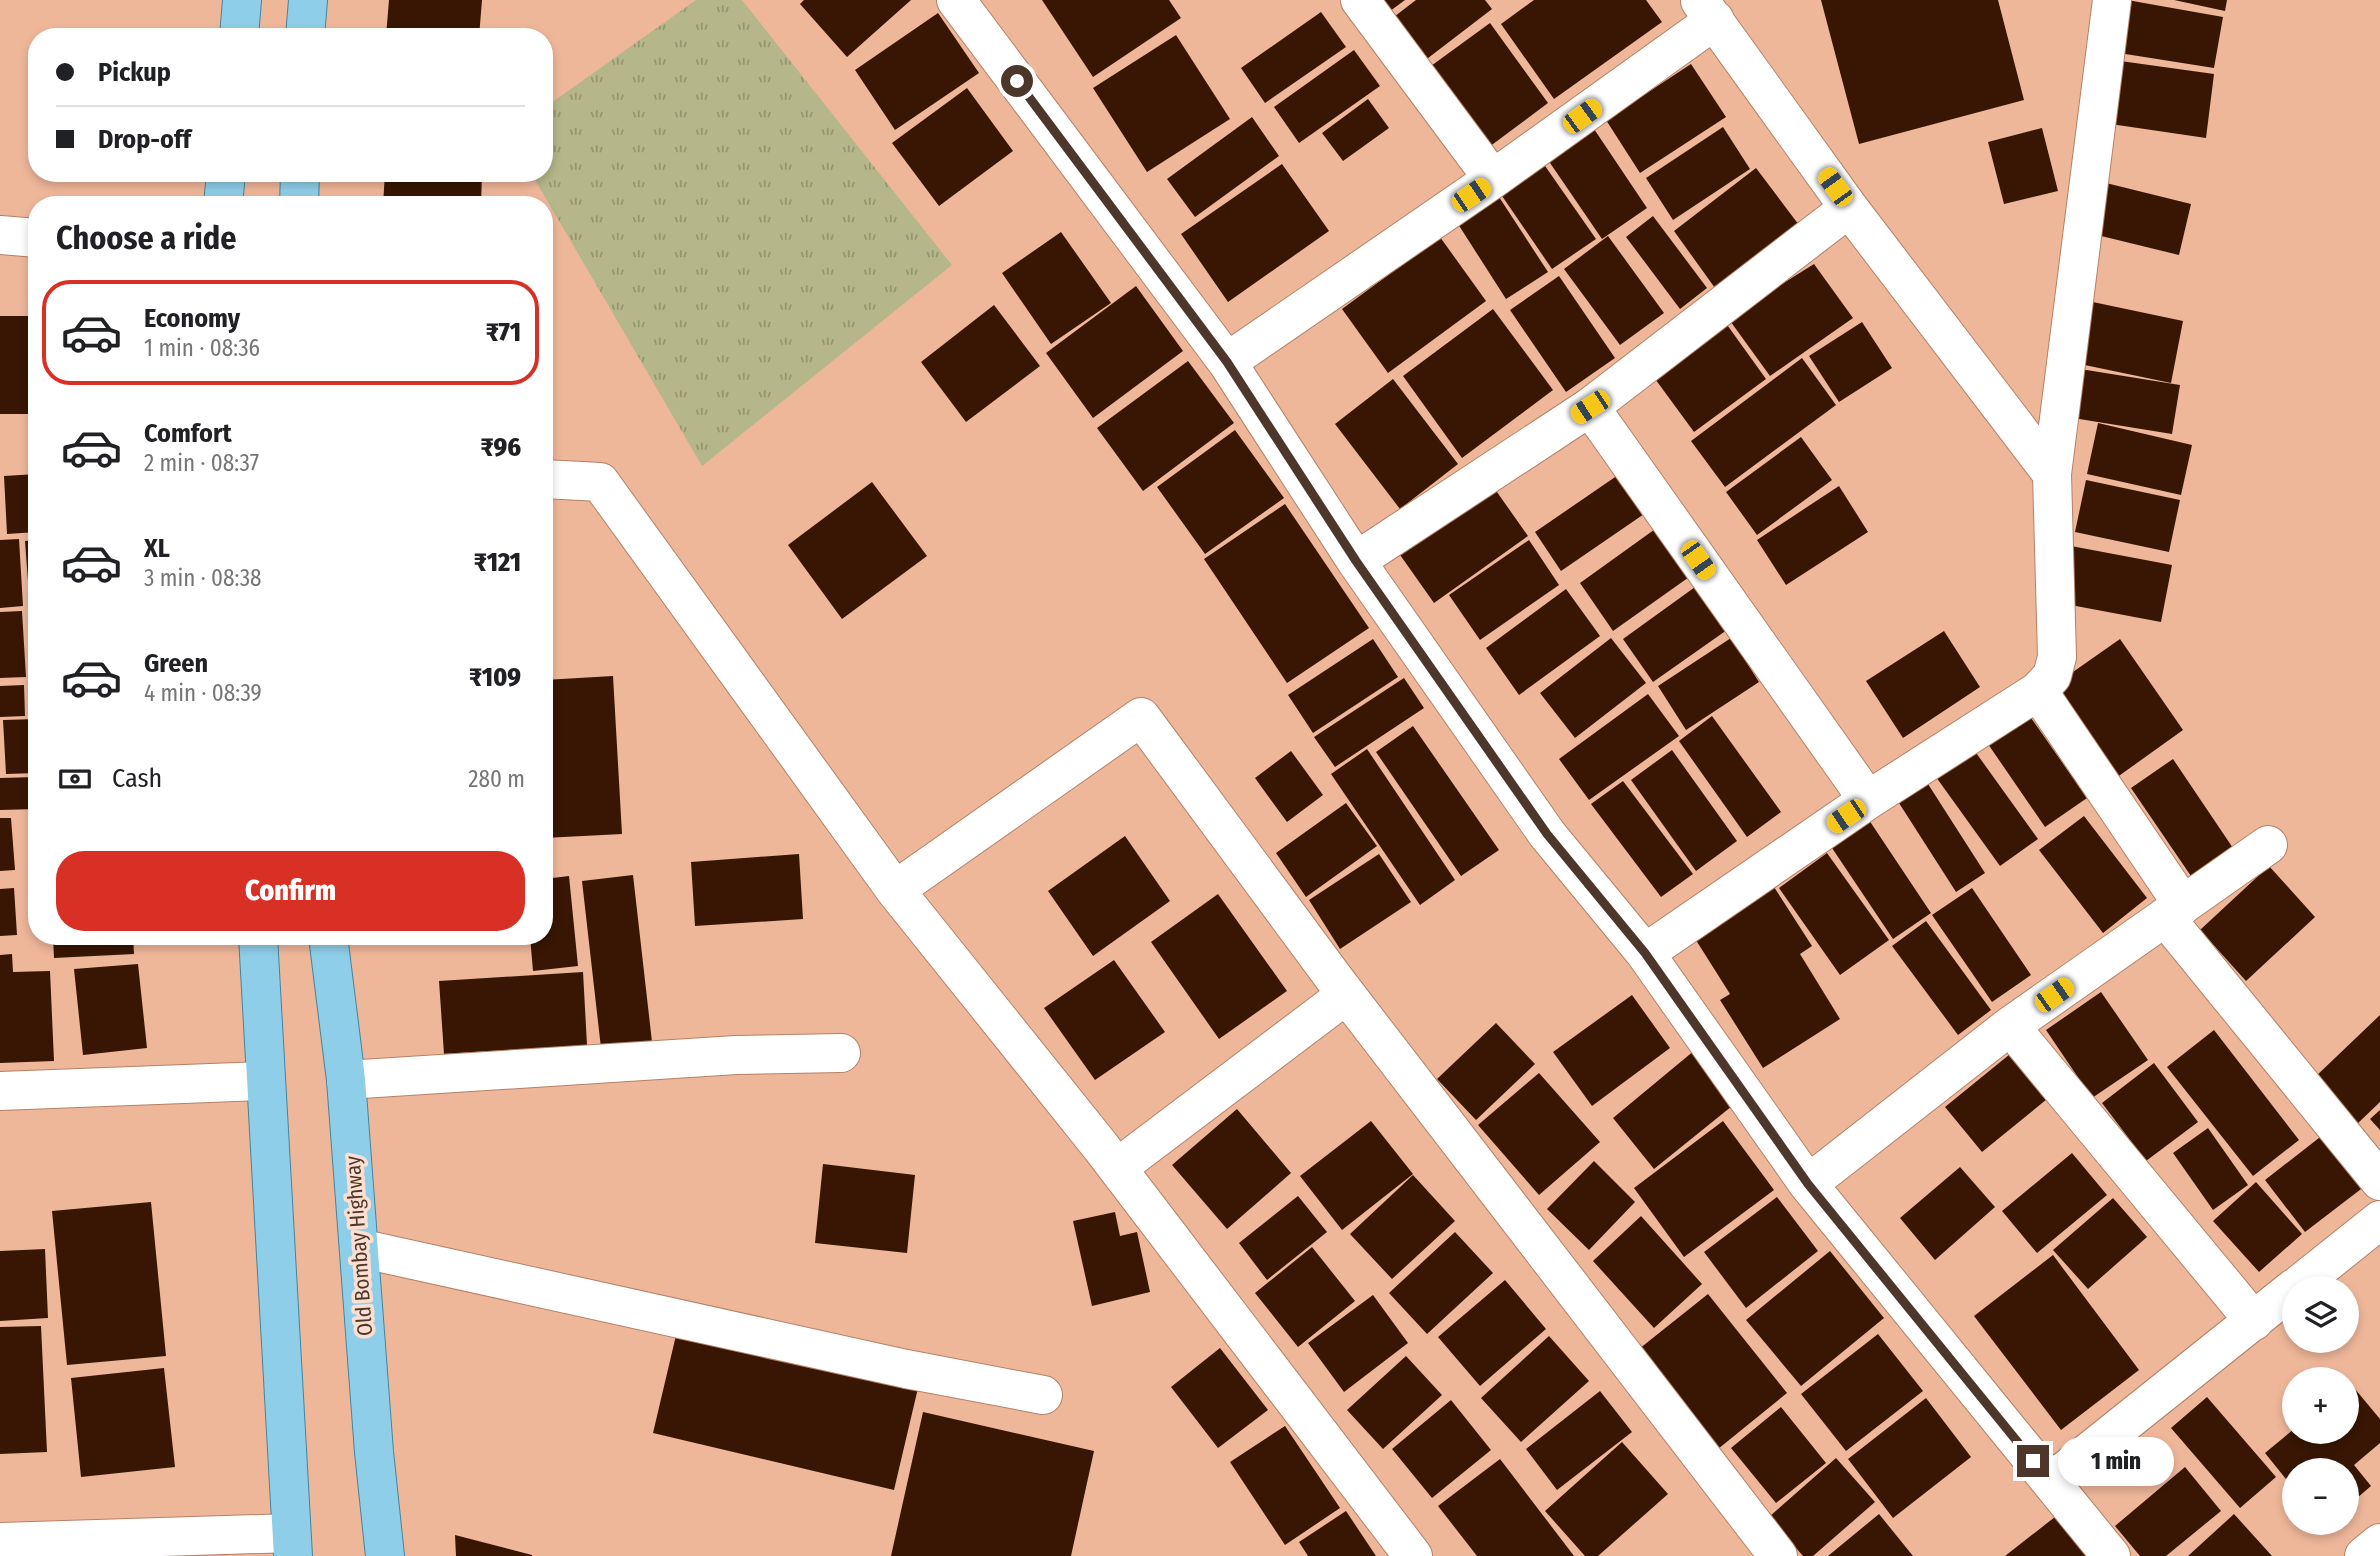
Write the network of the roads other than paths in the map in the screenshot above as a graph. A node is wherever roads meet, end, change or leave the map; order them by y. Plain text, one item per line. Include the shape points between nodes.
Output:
1 (242, 0) edge
2 (308, 0) edge
3 (1360, 0) edge
4 (2112, 0) edge
5 (973, 6) edge
6 (1707, 10) edge
7 (240, 28) edge
8 (306, 28) edge
9 (1493, 180) junction
10 (1849, 208) junction
11 (0, 235) edge
12 (28, 237) edge
13 (1227, 362) junction
14 (1590, 407) junction
15 (2052, 474) junction
16 (553, 479) edge
17 (1356, 561) junction
18 (2038, 691) junction
19 (1868, 800) junction
20 (2268, 845) dead end
21 (895, 890) junction
22 (2174, 911) junction
23 (259, 945) edge
24 (329, 945) edge
25 (1645, 953) junction
26 (1346, 995) junction
27 (2010, 1026) junction
28 (841, 1053) dead end
29 (346, 1080) junction
30 (265, 1081) junction
31 (0, 1091) edge
32 (1117, 1168) junction
33 (2380, 1181) edge
34 (1808, 1184) junction
35 (2380, 1220) edge
36 (359, 1248) junction
37 (2310, 1276) edge
38 (2282, 1298) edge
39 (2254, 1321) junction
40 (1043, 1395) dead end
41 (2051, 1482) junction
42 (0, 1542) edge
43 (2380, 1543) edge
44 (292, 1544) edge
45 (385, 1556) edge
46 (1413, 1556) edge
47 (1778, 1556) edge
48 (2111, 1556) edge
49 (2364, 1556) edge

1 - 7 main road
2 - 8 main road
3 - 9 street
4 - 15 street
5 - 13 street
6 - 9 street
6 - 10 street
9 - 13 street
10 - 14 street
10 - 15 street
11 - 12 street
13 - 17 street
14 - 17 street
14 - 19 street
15 - 18 street via 2057,657 2052,676
16 - 21 street via 600,482
17 - 25 street via 1547,834
18 - 19 street
18 - 22 street
19 - 25 street
20 - 22 street
21 - 26 street via 1141,717
21 - 32 street
22 - 27 street
22 - 33 street
23 - 30 main road
24 - 29 main road, Old Bombay Highway
25 - 34 street
26 - 32 street
26 - 47 street
27 - 34 street
27 - 39 street
28 - 29 street via 736,1055
29 - 36 main road, Old Bombay Highway
30 - 31 street
30 - 44 main road
32 - 46 street
34 - 41 street
35 - 37 street
36 - 40 street
36 - 45 main road, Old Bombay Highway
38 - 39 street
39 - 41 street
41 - 48 street
42 - 44 street
43 - 49 street

